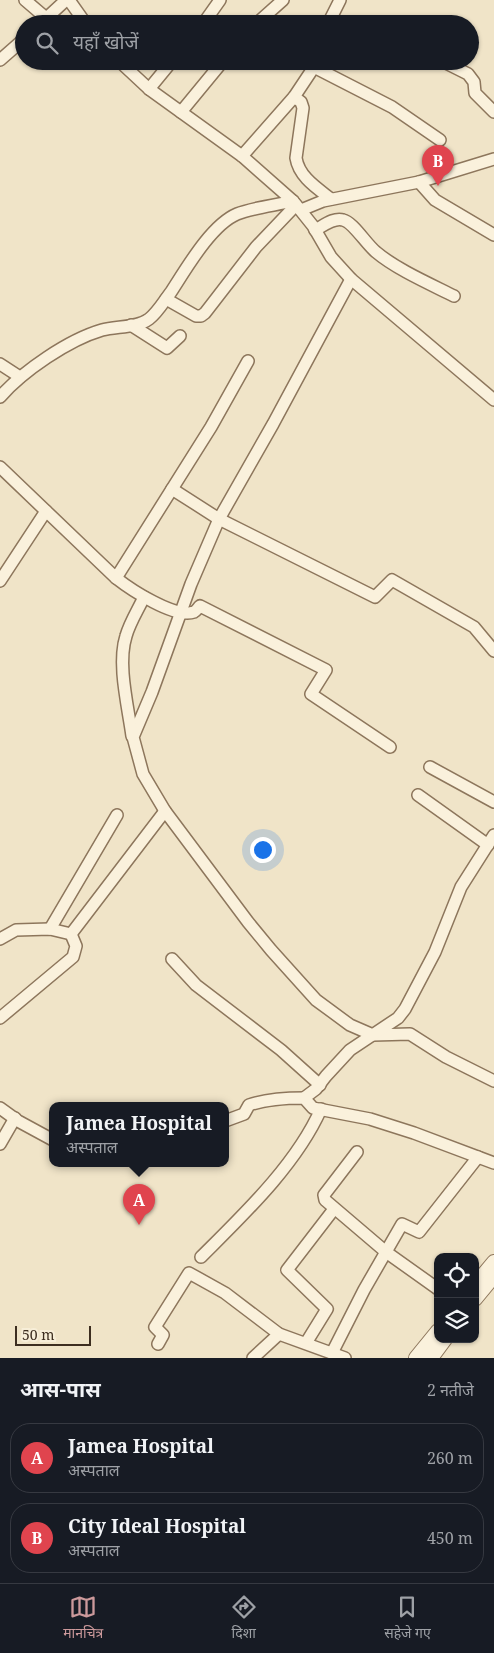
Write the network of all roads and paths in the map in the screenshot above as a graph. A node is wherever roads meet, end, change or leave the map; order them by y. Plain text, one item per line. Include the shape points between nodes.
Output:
1 (25, 0) edge
2 (220, 0) edge
3 (283, 0) edge
4 (340, 0) edge
5 (73, 1) edge
6 (38, 15) edge
7 (52, 15) edge
8 (81, 15) edge
9 (209, 15) edge
10 (266, 15) edge
11 (332, 15) edge
12 (15, 46) edge
13 (0, 60) edge
14 (130, 70) edge
15 (165, 70) edge
16 (216, 70) edge
17 (311, 70) edge
18 (326, 70) edge
19 (460, 70) edge
20 (150, 89) junction
21 (294, 97) junction
22 (182, 112) junction
23 (494, 112) edge
24 (440, 140) dead end
25 (242, 156) junction
26 (494, 159) edge
27 (419, 182) junction
28 (331, 199) junction
29 (297, 205) junction
30 (315, 230) junction
31 (494, 234) edge
32 (351, 279) junction
33 (454, 296) dead end
34 (166, 299) junction
35 (131, 325) junction
36 (180, 336) dead end
37 (248, 362) dead end
38 (0, 364) edge
39 (20, 377) junction
40 (0, 397) edge
41 (494, 400) edge
42 (0, 467) edge
43 (172, 489) junction
44 (46, 511) junction
45 (219, 519) junction
46 (116, 578) junction
47 (0, 581) edge
48 (144, 597) junction
49 (180, 612) junction
50 (494, 652) edge
51 (494, 659) edge
52 (133, 738) junction
53 (390, 747) dead end
54 (430, 767) dead end
55 (418, 795) dead end
56 (494, 802) edge
57 (165, 811) junction
58 (117, 815) dead end
59 (491, 840) edge
60 (50, 929) junction
61 (71, 934) junction
62 (0, 939) edge
63 (172, 959) dead end
64 (0, 1018) edge
65 (373, 1035) junction
66 (494, 1081) edge
67 (320, 1084) junction
68 (304, 1098) junction
69 (0, 1108) edge
70 (321, 1109) junction
71 (15, 1118) junction
72 (229, 1120) edge
73 (49, 1138) edge
74 (0, 1144) edge
75 (358, 1152) dead end
76 (478, 1157) junction
77 (494, 1163) edge
78 (334, 1209) junction
79 (386, 1252) junction
80 (201, 1257) dead end
81 (494, 1262) edge
82 (494, 1276) edge
83 (479, 1280) edge
84 (434, 1286) edge
85 (476, 1298) edge
86 (279, 1334) junction
87 (434, 1336) edge
88 (306, 1343) junction
89 (442, 1343) edge
90 (158, 1344) dead end
91 (332, 1353) junction
92 (253, 1358) edge
93 (345, 1358) edge
94 (416, 1358) edge
95 (431, 1358) edge

1 - 6 street
2 - 9 street
3 - 10 street
4 - 11 street
5 - 7 street
5 - 8 street
12 - 13 street
14 - 20 street
15 - 20 street
16 - 22 street
17 - 21 street
18 - 24 street via 392,106
19 - 23 street via 468,74 474,82 475,93
20 - 22 street
21 - 25 street
21 - 28 street via 301,102 302,108 296,158 299,171
22 - 25 street
25 - 29 street
26 - 27 street
27 - 28 street
27 - 31 street via 435,200
28 - 29 street
29 - 30 street
29 - 34 street via 238,214 226,220 199,251
29 - 34 street via 256,247 201,316
30 - 32 street via 331,257
30 - 33 street via 334,220 346,221 377,253
32 - 41 street
32 - 45 street
34 - 35 street via 149,319
35 - 36 street via 167,348
35 - 39 street via 86,337
37 - 43 street
38 - 39 street
39 - 40 street
42 - 44 street
43 - 45 street
43 - 46 street
44 - 46 street
44 - 47 street
45 - 49 street
45 - 50 street via 375,597 392,580 474,627
46 - 48 street
48 - 49 street
48 - 52 street via 123,650
49 - 52 street
49 - 53 street via 194,612 200,606 326,670 311,694
50 - 51 street
52 - 57 street via 143,774
54 - 56 street
55 - 59 street
57 - 61 street
57 - 65 street via 248,922 296,979 331,1012
58 - 60 street
59 - 65 street via 456,899 414,996 398,1018
60 - 61 street
60 - 62 street via 16,930
61 - 64 street via 76,946 73,957
63 - 67 street via 196,986 282,1050
65 - 66 street via 410,1034
65 - 67 street via 350,1050
67 - 68 street
68 - 70 street via 313,1108
68 - 72 street via 256,1102 248,1105 244,1114
69 - 71 street
70 - 76 street via 414,1132
70 - 80 street via 290,1160
71 - 73 street
71 - 74 street
75 - 78 street via 324,1197
76 - 77 street
76 - 79 street via 419,1232 402,1224
78 - 79 street
78 - 88 street via 287,1270 327,1309
79 - 84 street
79 - 91 street
81 - 83 street
82 - 85 street
86 - 88 street
86 - 90 street via 224,1293 189,1273 155,1327 163,1335
86 - 92 street
87 - 94 street
88 - 91 street
89 - 95 street
91 - 93 street

